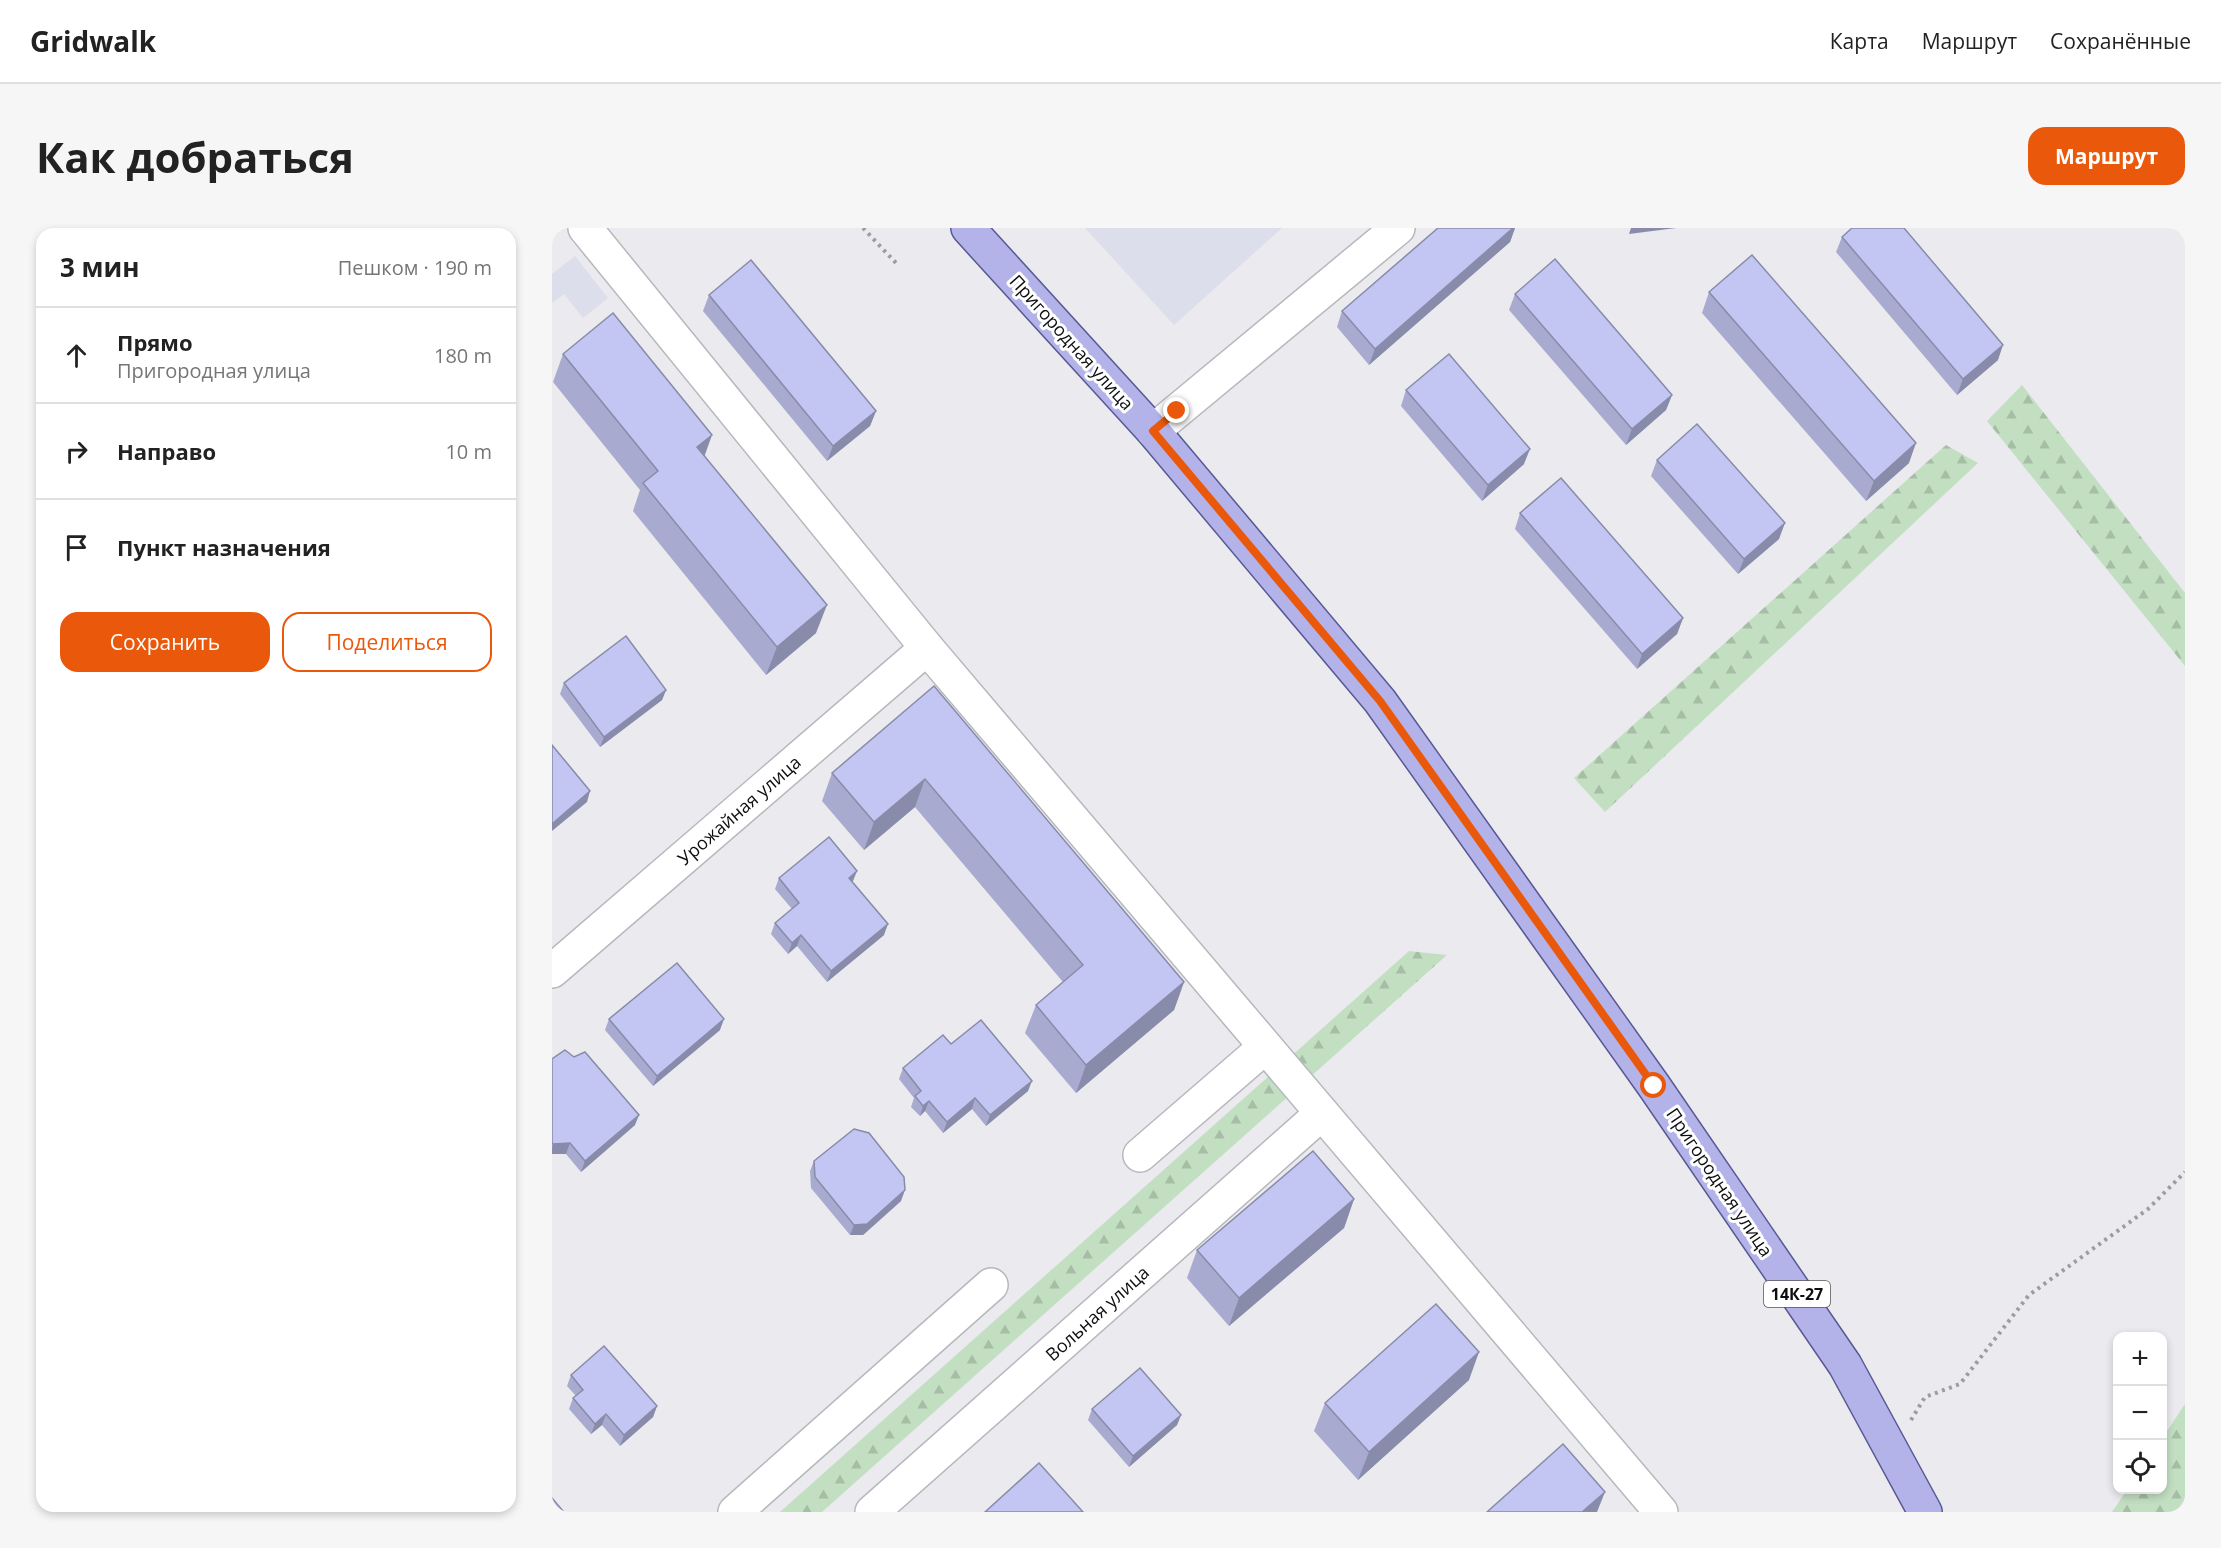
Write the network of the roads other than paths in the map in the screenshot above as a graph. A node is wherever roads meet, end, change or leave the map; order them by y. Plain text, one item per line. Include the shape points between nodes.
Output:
1 (585, 228) edge
2 (968, 228) edge
3 (1398, 228) edge
4 (1153, 431) junction
5 (927, 648) junction
6 (552, 971) edge
7 (1265, 1047) junction
8 (1321, 1114) junction
9 (1140, 1155) dead end
10 (991, 1285) dead end
11 (735, 1512) edge
12 (872, 1512) edge
13 (1661, 1512) edge
14 (1925, 1512) edge

1 - 5 street
2 - 4 main road, Пригородная улица / 14К-27
3 - 4 street
4 - 14 main road, Пригородная улица / 14К-27 via 1401,730 1654,1086 1845,1365
5 - 6 street, Урожайная улица
5 - 7 street
7 - 8 street
7 - 9 street
8 - 12 street, Вольная улица
8 - 13 street
10 - 11 street

